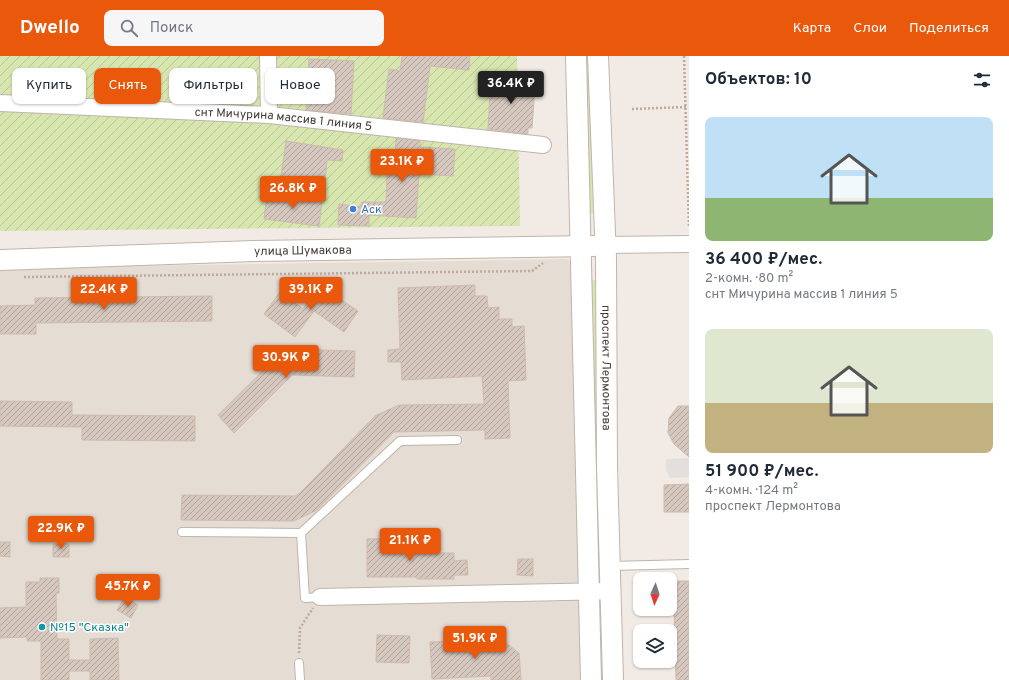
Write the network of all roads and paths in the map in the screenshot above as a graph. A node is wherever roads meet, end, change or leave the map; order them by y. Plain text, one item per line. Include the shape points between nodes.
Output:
1 (268, 56) edge
2 (576, 56) edge
3 (598, 56) edge
4 (684, 56) edge
5 (0, 103) edge
6 (686, 107) junction
7 (632, 109) dead end
8 (269, 115) junction
9 (543, 145) dead end
10 (688, 228) edge
11 (689, 244) edge
12 (606, 246) junction
13 (581, 247) junction
14 (0, 260) edge
15 (547, 260) dead end
16 (22, 277) dead end
17 (457, 440) dead end
18 (182, 532) dead end
19 (301, 533) junction
20 (689, 564) edge
21 (610, 566) junction
22 (589, 590) junction
23 (611, 591) junction
24 (320, 597) junction
25 (299, 663) joint
26 (300, 680) edge
27 (591, 680) edge
28 (613, 680) edge

1 - 8 street
2 - 13 street, проспект Лермонтова
3 - 12 street, проспект Лермонтова
4 - 6 path
5 - 8 street, снт Мичурина массив 1 линия 5
6 - 7 path
6 - 10 path
8 - 9 street, снт Мичурина массив 1 линия 5
11 - 12 street
12 - 13 street, улица Шумакова
12 - 21 street, проспект Лермонтова
13 - 14 street, улица Шумакова via 254,251
13 - 22 street, проспект Лермонтова
15 - 16 path via 532,271
17 - 19 lane via 400,441
18 - 19 lane
19 - 24 lane via 305,598
20 - 21 lane
21 - 23 street, проспект Лермонтова
22 - 23 street
22 - 24 street
22 - 27 street, проспект Лермонтова
23 - 28 street, проспект Лермонтова
24 - 25 path via 300,628
25 - 26 lane

